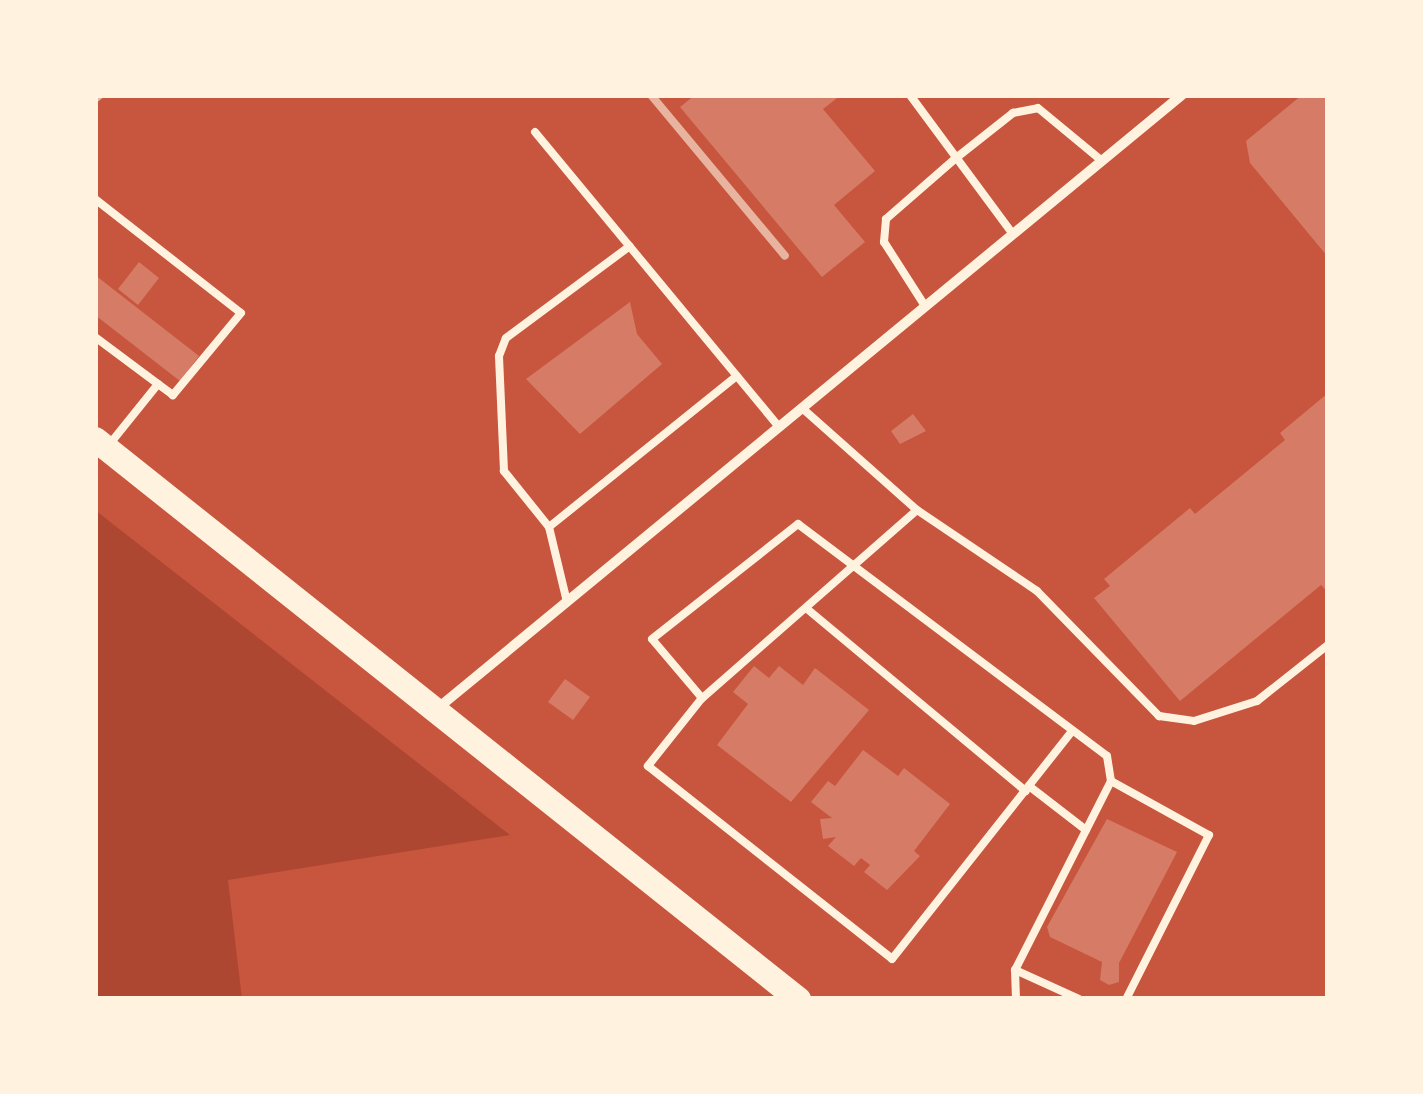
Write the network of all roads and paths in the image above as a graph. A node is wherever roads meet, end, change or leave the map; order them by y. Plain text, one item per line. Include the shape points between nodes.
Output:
1 (910, 95) edge
2 (1182, 95) edge
3 (536, 132) dead end
4 (956, 158) junction
5 (1102, 160) junction
6 (95, 199) edge
7 (1013, 234) junction
8 (630, 246) junction
9 (925, 306) junction
10 (95, 336) edge
11 (737, 376) junction
12 (158, 384) junction
13 (802, 408) junction
14 (779, 427) junction
15 (101, 444) edge
16 (918, 510) junction
17 (549, 527) junction
18 (855, 566) junction
19 (567, 602) junction
20 (806, 608) junction
21 (1328, 644) edge
22 (702, 698) junction
23 (434, 711) junction
24 (1072, 731) junction
25 (1110, 782) junction
26 (1027, 788) junction
27 (1086, 830) junction
28 (1015, 970) junction
29 (798, 999) edge
30 (1016, 999) edge
31 (1079, 999) edge
32 (1126, 999) edge

1 - 4 lane
2 - 5 street
3 - 8 lane
4 - 5 lane via 1013,113 1038,108
4 - 7 lane
4 - 9 lane via 886,219 884,242
5 - 7 street
6 - 12 lane via 241,313 173,395
7 - 9 street
8 - 11 lane
8 - 17 lane via 506,338 499,356 504,471
9 - 13 street
10 - 12 lane
11 - 14 lane
11 - 17 lane
12 - 15 lane
13 - 14 street
13 - 16 lane
14 - 19 street
15 - 23 main road
16 - 18 lane
16 - 21 lane via 1036,591 1159,716 1194,721 1257,701
17 - 19 lane
18 - 20 lane
18 - 22 lane via 798,524 652,639
18 - 24 lane
19 - 23 street
20 - 22 lane
20 - 26 lane
22 - 26 lane via 648,766 892,959
23 - 29 main road
24 - 25 lane via 1106,756
24 - 26 lane
25 - 27 lane
25 - 32 lane via 1209,835
26 - 27 lane
27 - 28 lane
28 - 30 lane
28 - 31 lane

